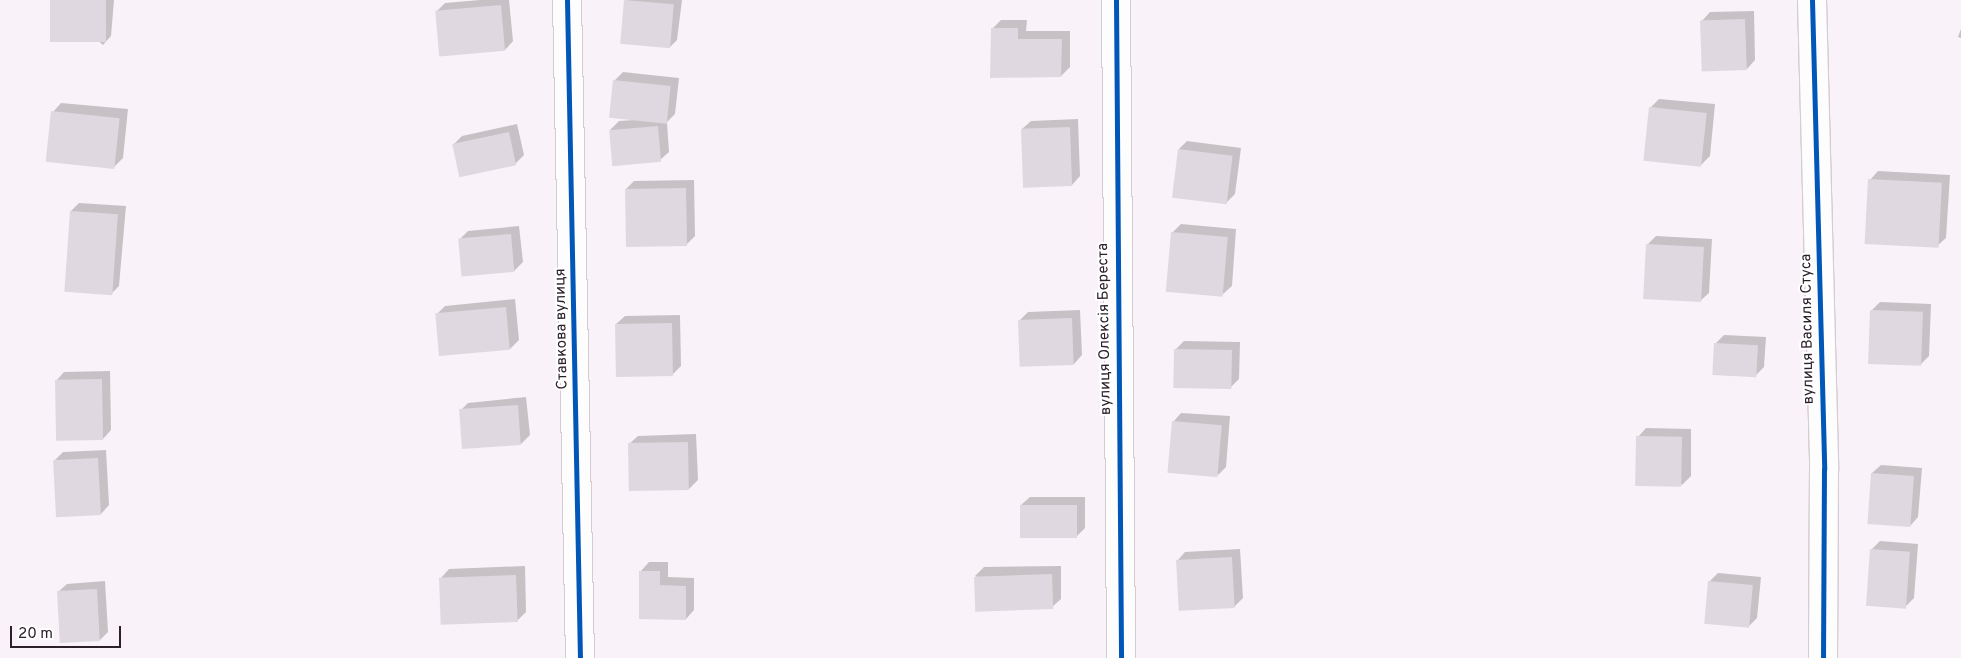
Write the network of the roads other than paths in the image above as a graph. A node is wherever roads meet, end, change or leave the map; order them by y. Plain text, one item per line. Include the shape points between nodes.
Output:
1 (567, 0) edge
2 (1116, 0) edge
3 (1812, 0) edge
4 (580, 658) edge
5 (1121, 658) edge
6 (1823, 658) edge

1 - 4 street, Ставкова вулиця
2 - 5 street, вулиця Олексія Береста
3 - 6 street, вулиця Василя Стуса via 1824,469

